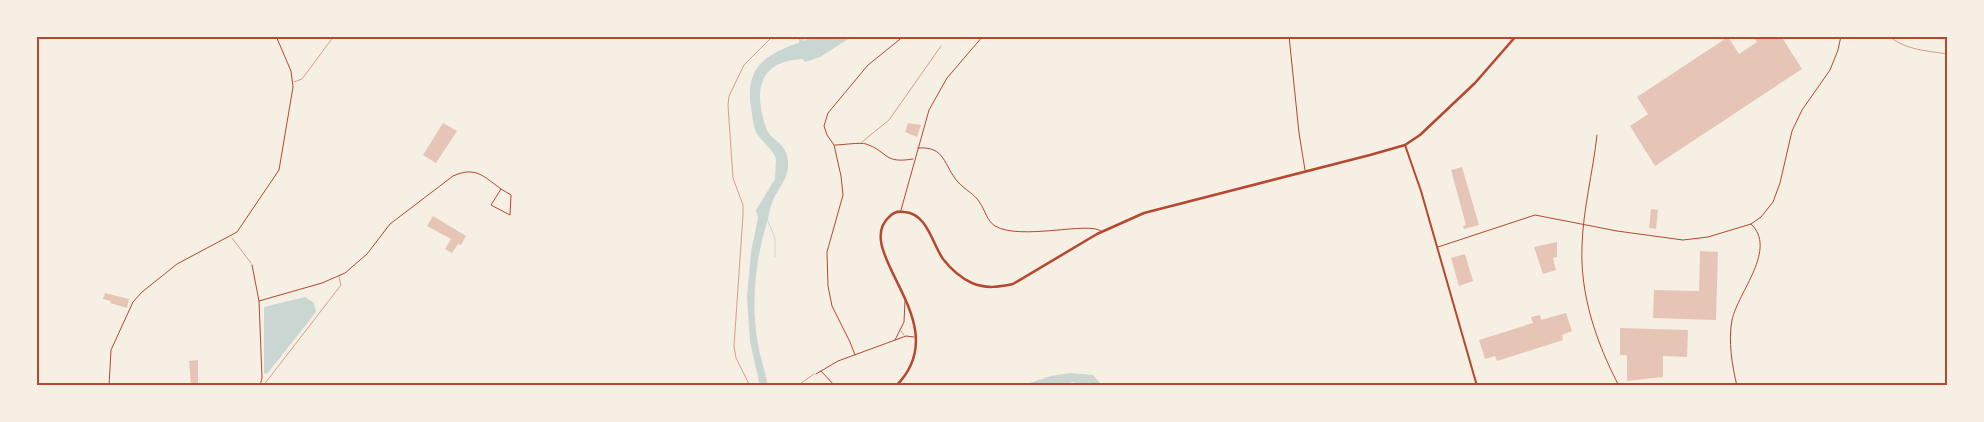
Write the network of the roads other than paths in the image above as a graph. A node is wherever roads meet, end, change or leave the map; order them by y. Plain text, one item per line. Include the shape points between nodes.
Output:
1 (276, 36) edge
2 (334, 36) edge
3 (773, 36) edge
4 (904, 36) edge
5 (984, 36) edge
6 (1290, 36) edge
7 (1516, 36) edge
8 (1841, 36) edge
9 (941, 46) dead end
10 (293, 82) junction
11 (1597, 135) dead end
12 (862, 143) junction
13 (834, 145) junction
14 (1405, 145) junction
15 (918, 148) junction
16 (915, 159) junction
17 (1305, 171) junction
18 (501, 189) junction
19 (901, 211) junction
20 (1750, 224) junction
21 (1584, 225) junction
22 (1101, 232) junction
23 (1438, 248) junction
24 (252, 265) road end
25 (339, 276) junction
26 (905, 298) junction
27 (259, 301) junction
28 (901, 332) junction
29 (906, 336) junction
30 (917, 337) junction
31 (895, 341) junction
32 (855, 355) junction
33 (820, 371) junction
34 (816, 374) joint
35 (109, 386) edge
36 (260, 386) edge
37 (263, 386) edge
38 (750, 386) edge
39 (797, 386) edge
40 (835, 386) edge
41 (896, 386) edge
42 (1477, 386) edge
43 (1619, 386) edge
44 (1737, 386) edge

1 - 10 street
2 - 10 lane via 302,79
3 - 38 lane via 744,65 728,105 733,178 743,205 734,346 736,358
4 - 13 street via 868,65 828,113 824,126
5 - 15 street via 947,78 929,110
6 - 17 street
7 - 14 main road via 1456,102
8 - 20 street via 1830,70 1802,110 1792,131 1773,202 1761,217
9 - 12 lane via 889,120
10 - 35 street via 279,170 231,237 177,264 133,302 111,350
11 - 21 street
12 - 13 street
12 - 16 street via 892,160
13 - 32 street via 843,196 827,252 828,286 832,306
14 - 17 main road
14 - 23 street
15 - 16 street
15 - 22 street via 931,148 944,157 955,178 979,201 996,226 1027,232 1097,228
16 - 19 street
17 - 22 main road via 1144,213
18 - 18 street via 491,205 510,215 511,195
18 - 25 street via 480,174 465,171 454,176 390,224 367,254
19 - 22 main road via 911,212 923,223 944,260 957,274 986,287 1013,284
19 - 26 main road via 888,218 881,232 884,254
20 - 21 street via 1708,237 1683,240
20 - 44 street via 1759,232 1761,245 1758,261 1732,321 1731,349
21 - 23 street via 1535,215
21 - 43 street via 1582,260 1586,297 1598,341
23 - 42 street
24 - 27 street
25 - 27 street
25 - 37 lane via 341,285
26 - 28 street
26 - 30 main road
27 - 36 street
28 - 29 lane
28 - 31 street
29 - 30 street
29 - 31 street
30 - 41 main road via 913,359 904,378
31 - 32 street
32 - 33 street
33 - 34 street
33 - 40 street
34 - 39 lane

